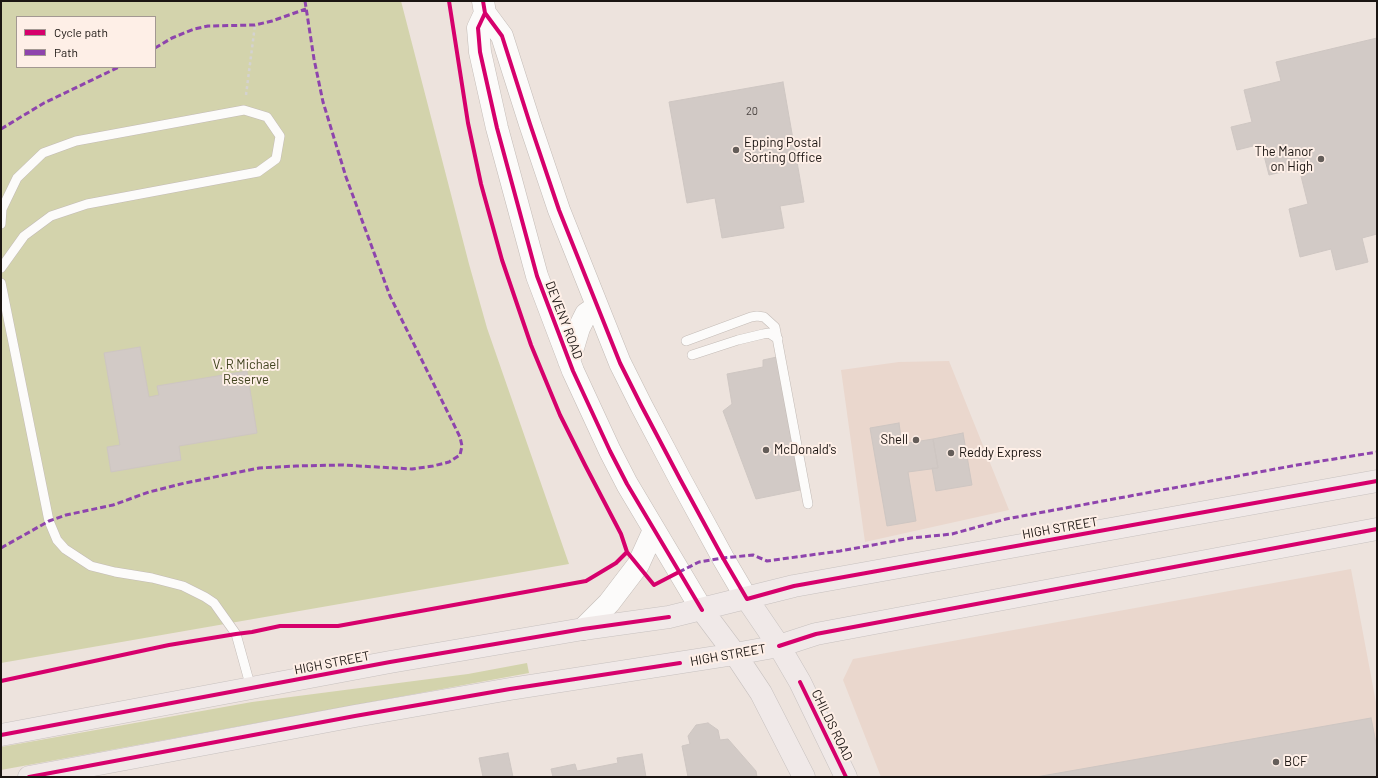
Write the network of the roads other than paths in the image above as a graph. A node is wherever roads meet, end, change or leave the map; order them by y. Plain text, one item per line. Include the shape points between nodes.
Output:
1 (484, 7) edge
2 (1, 224) edge
3 (1, 268) edge
4 (1, 283) edge
5 (596, 307) junction
6 (778, 339) junction
7 (686, 342) dead end
8 (692, 355) dead end
9 (569, 361) junction
10 (1377, 481) edge
11 (808, 504) dead end
12 (1377, 529) edge
13 (654, 530) junction
14 (747, 599) junction
15 (702, 610) junction
16 (583, 629) junction
17 (779, 646) junction
18 (736, 654) junction
19 (251, 688) junction
20 (1, 736) edge
21 (29, 777) edge
22 (804, 777) edge
23 (846, 777) edge

1 - 5 street, DEVENY ROAD via 502,36 559,210
1 - 9 street, DEVENY ROAD via 478,28 480,52 497,128 537,276
2 - 3 lane via 2,210 17,178 43,154 76,141 244,110 268,117 280,136 276,158 258,172 87,204 51,216 24,236
4 - 19 lane via 49,521 57,540 65,549 91,566 183,586 214,603 236,634
5 - 9 street via 586,314 579,328
5 - 14 street, DEVENY ROAD via 641,405
6 - 7 lane via 775,327 757,316
6 - 8 lane via 770,333 763,334
6 - 11 lane
9 - 13 street, DEVENY ROAD via 610,451
10 - 14 main road, HIGH STREET via 794,586
12 - 17 main road, HIGH STREET via 816,634
13 - 15 street, DEVENY ROAD
13 - 16 street via 638,565 609,603
14 - 15 main road, HIGH STREET
14 - 17 main road, CHILDS ROAD
15 - 16 main road, HIGH STREET
15 - 18 main road
16 - 19 main road, HIGH STREET
17 - 18 main road, HIGH STREET
17 - 23 main road, CHILDS ROAD via 800,682
18 - 21 main road, HIGH STREET via 510,689
18 - 22 main road via 762,693
19 - 20 main road, HIGH STREET

